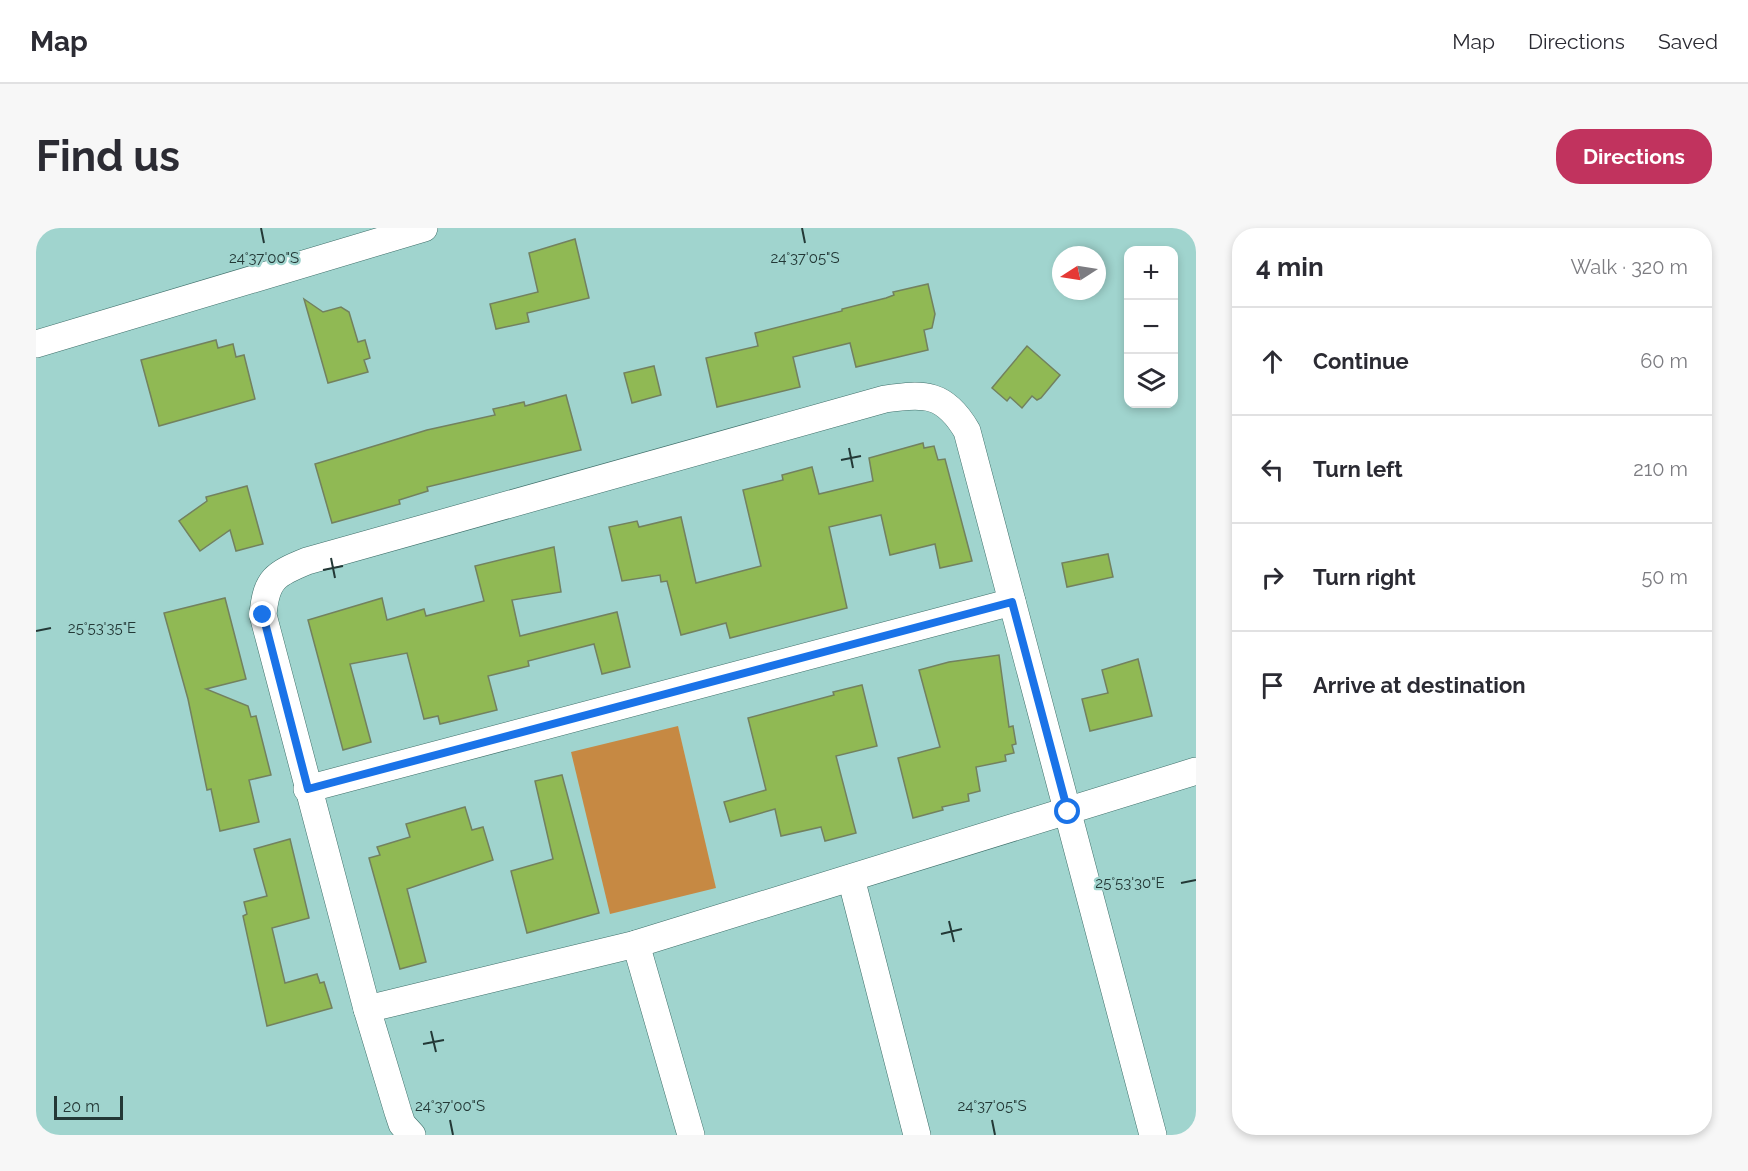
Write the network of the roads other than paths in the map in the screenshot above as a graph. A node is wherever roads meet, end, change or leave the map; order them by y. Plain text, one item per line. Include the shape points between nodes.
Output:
1 (424, 228) edge
2 (36, 344) edge
3 (1012, 602) junction
4 (1196, 771) edge
5 (308, 789) junction
6 (1068, 812) junction
7 (851, 878) junction
8 (636, 944) junction
9 (367, 1009) junction
10 (412, 1135) edge
11 (691, 1135) edge
12 (917, 1135) edge
13 (1153, 1135) edge

1 - 2 street
3 - 5 street
3 - 5 street via 967,431 959,418 933,398 918,394 885,399 306,561 273,578 265,594 263,615
3 - 6 street
4 - 6 street
5 - 9 street
6 - 7 street
6 - 13 street
7 - 8 street
7 - 12 street
8 - 9 street
8 - 11 street
9 - 10 street via 402,1124

